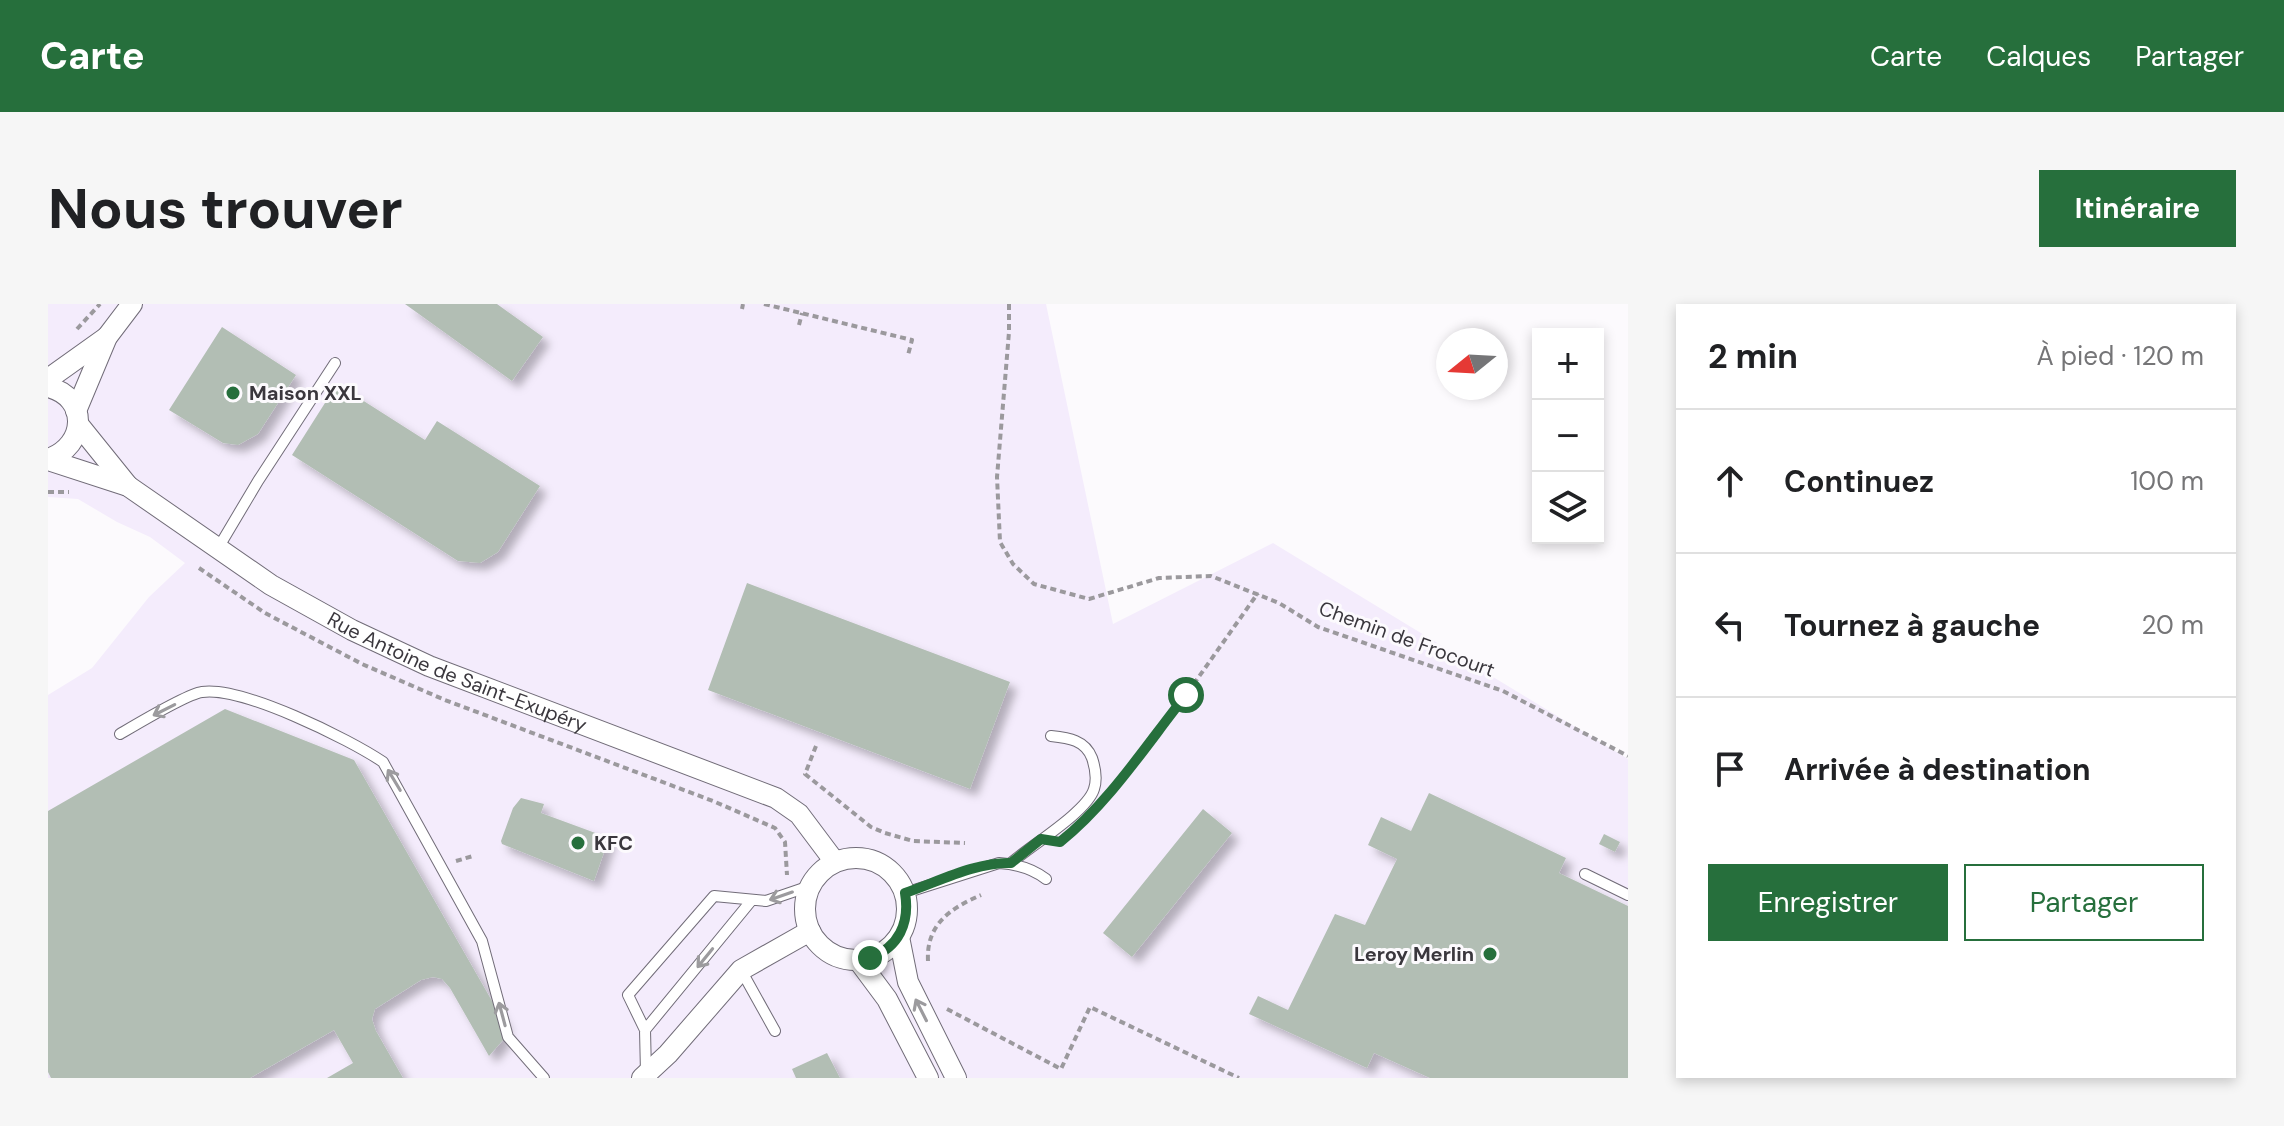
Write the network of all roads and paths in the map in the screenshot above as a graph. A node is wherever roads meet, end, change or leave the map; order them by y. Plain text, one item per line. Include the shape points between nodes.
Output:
1 (132, 304) edge
2 (764, 304) edge
3 (1009, 304) edge
4 (802, 313) junction
5 (799, 325) dead end
6 (855, 327) junction
7 (107, 337) junction
8 (854, 337) dead end
9 (908, 355) dead end
10 (335, 363) dead end
11 (48, 379) edge
12 (48, 387) edge
13 (77, 417) junction
14 (48, 459) edge
15 (128, 486) junction
16 (217, 550) junction
17 (199, 568) dead end
18 (1258, 593) junction
19 (120, 734) dead end
20 (1051, 736) dead end
21 (816, 746) dead end
22 (1628, 756) edge
23 (1108, 792) dead end
24 (965, 843) dead end
25 (473, 856) dead end
26 (835, 862) junction
27 (452, 863) dead end
28 (1011, 863) junction
29 (1585, 874) dead end
30 (1046, 879) dead end
31 (784, 881) dead end
32 (810, 886) junction
33 (905, 893) junction
34 (981, 895) dead end
35 (1628, 895) edge
36 (751, 901) junction
37 (810, 931) junction
38 (899, 937) junction
39 (858, 960) junction
40 (929, 968) dead end
41 (741, 970) junction
42 (943, 1003) dead end
43 (645, 1030) junction
44 (775, 1031) dead end
45 (644, 1076) edge
46 (544, 1078) edge
47 (928, 1078) edge
48 (956, 1078) edge
49 (1239, 1078) edge

1 - 7 street
2 - 4 path
3 - 18 path, Chemin de Frocourt via 997,477 1000,542 1013,564 1034,584 1089,599 1159,578 1198,576
4 - 5 path
4 - 6 path
6 - 8 path
6 - 9 path via 912,340
7 - 11 street
7 - 13 street
10 - 16 lane
12 - 13 street, Rue Antoine de Saint-Exupéry via 69,398
13 - 14 street via 76,437 69,448
13 - 15 street, Rue Antoine de Saint-Exupéry
14 - 15 street, Rue Antoine de Saint-Exupéry
15 - 16 street, Rue Antoine de Saint-Exupéry
16 - 26 street, Rue Antoine de Saint-Exupéry via 271,585 429,666 776,798 803,820
17 - 31 path via 265,613 362,664 775,828 788,856
18 - 22 path, Chemin de Frocourt via 1318,627 1503,691
18 - 23 path
46 -> 19 lane via 508,1037 482,941 383,762 356,744 230,693 201,692
20 - 28 lane via 1088,749 1094,789 1065,822
21 - 24 path via 805,774 871,827 913,841
25 - 27 path
26 - 32 street
26 - 33 street via 877,862 889,869
28 - 30 lane
28 - 33 lane via 974,869
29 - 35 lane
32 -> 36 lane
32 - 37 street via 805,901
33 - 38 street via 906,923
34 - 40 path via 938,922 928,946
36 -> 43 lane
36 - 43 lane via 714,896 628,995
37 - 39 street via 835,956
37 - 41 street
38 - 39 street via 881,954
48 -> 38 street via 908,982
39 - 47 street via 887,999
41 - 44 lane
41 - 45 street
42 - 49 path via 1061,1069 1090,1007
43 - 45 lane

